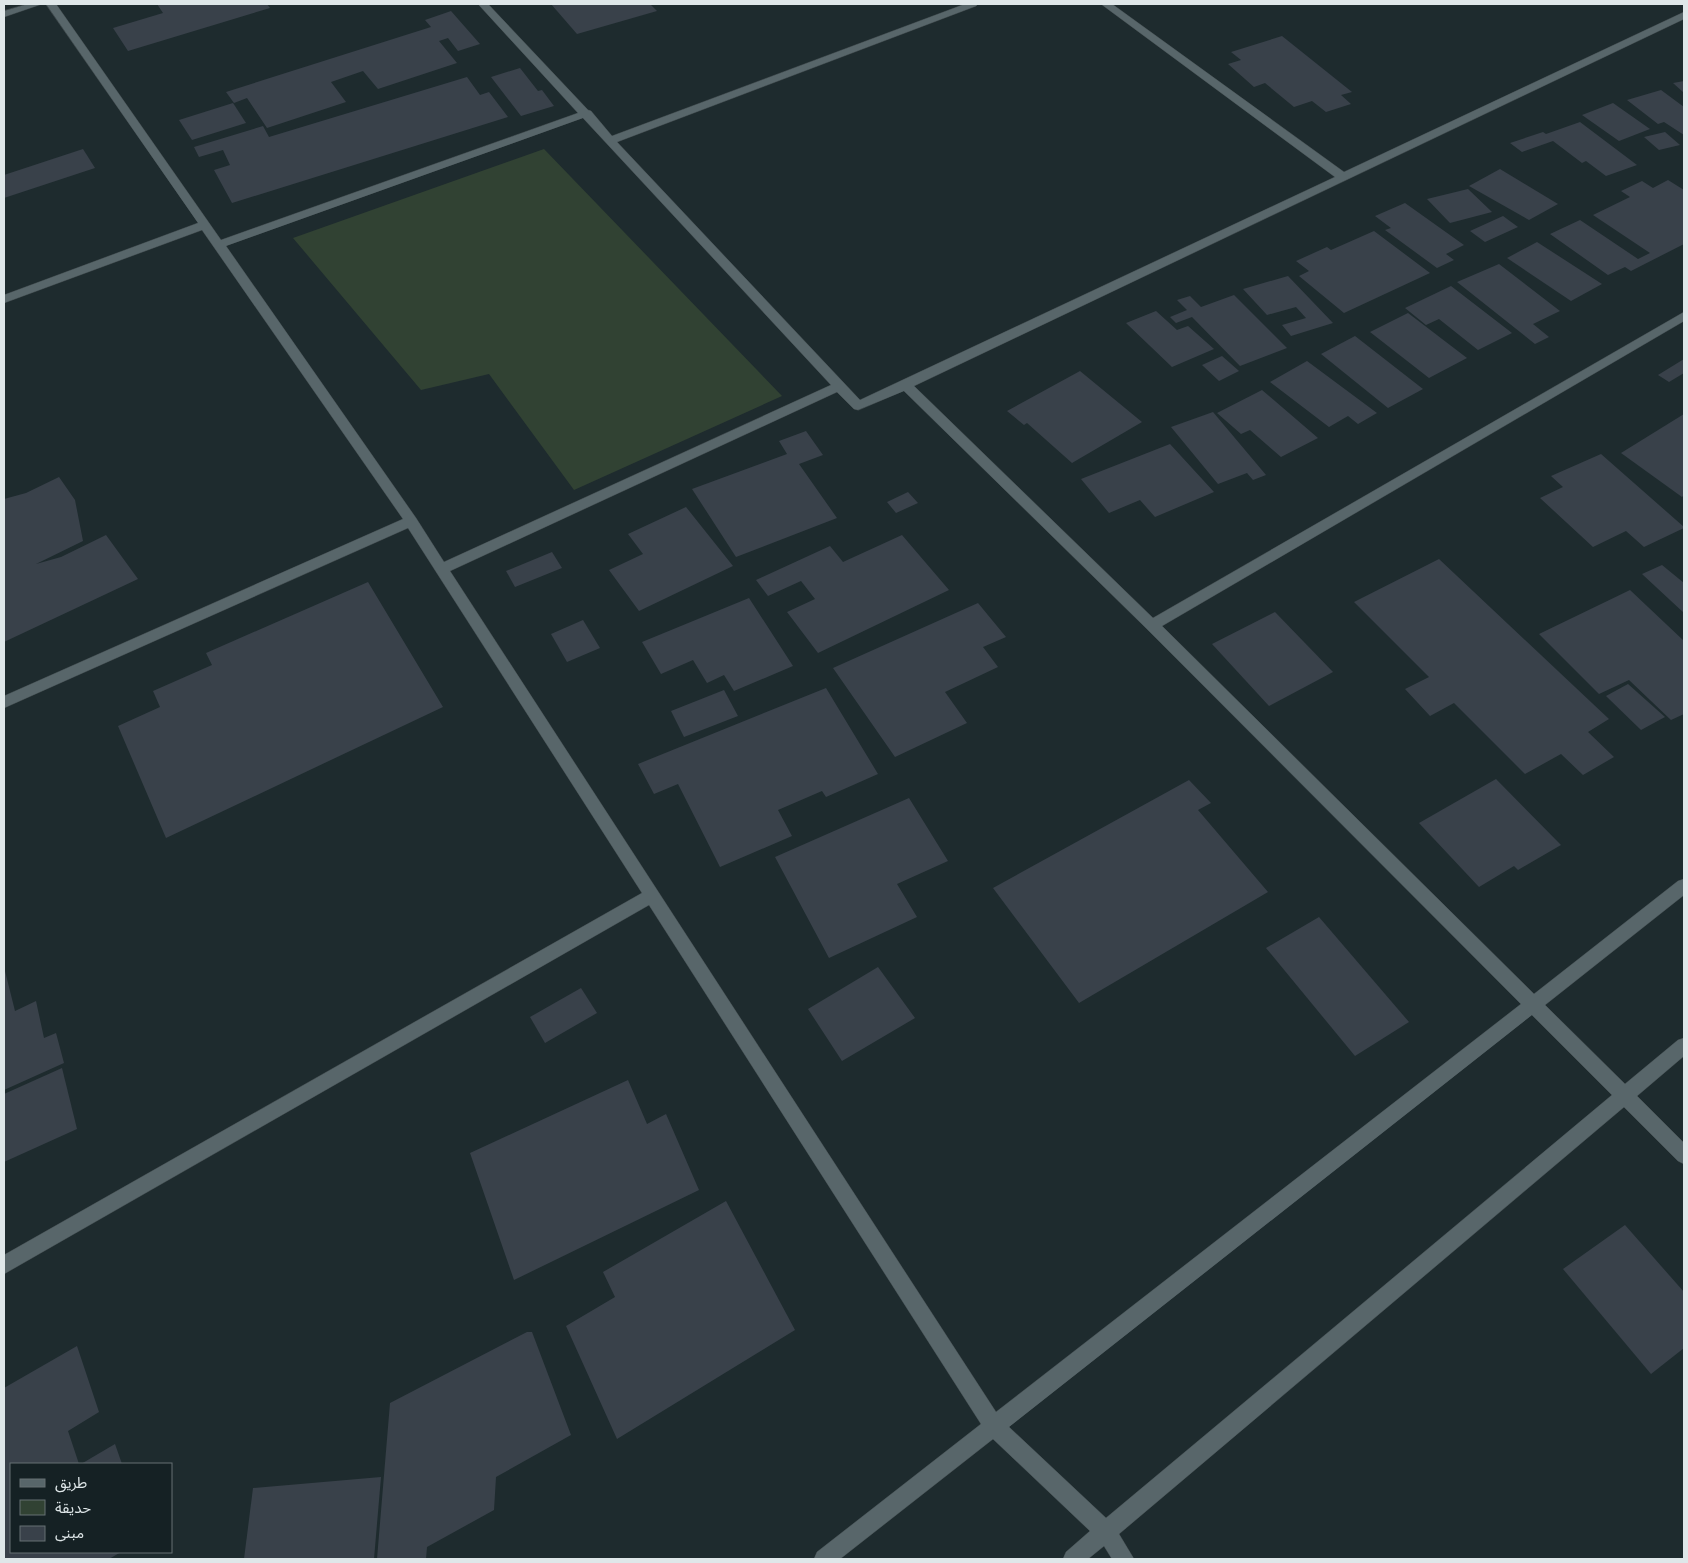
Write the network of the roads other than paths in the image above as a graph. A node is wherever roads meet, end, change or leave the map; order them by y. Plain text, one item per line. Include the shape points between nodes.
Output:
1 (37, 4) edge
2 (51, 4) edge
3 (483, 4) edge
4 (974, 4) edge
5 (1106, 4) edge
6 (4, 14) edge
7 (1684, 15) edge
8 (587, 113) junction
9 (612, 140) junction
10 (1343, 177) junction
11 (204, 225) junction
12 (218, 245) junction
13 (4, 299) edge
14 (1684, 316) edge
15 (906, 385) junction
16 (840, 386) junction
17 (411, 521) junction
18 (442, 569) junction
19 (1152, 625) junction
20 (4, 702) edge
21 (1684, 886) edge
22 (652, 895) junction
23 (1532, 1005) junction
24 (1684, 1046) edge
25 (1624, 1096) junction
26 (1684, 1155) edge
27 (4, 1266) edge
28 (994, 1426) junction
29 (1106, 1532) junction
30 (824, 1559) edge
31 (1074, 1559) edge
32 (1124, 1559) edge

1 - 6 street
2 - 11 street
3 - 8 street
4 - 9 street
5 - 10 street
7 - 10 street
8 - 9 street
8 - 12 street
9 - 16 street
10 - 15 street
11 - 12 street
11 - 13 street
12 - 17 street
14 - 19 street
15 - 16 street via 858,406
15 - 19 street
16 - 18 street
17 - 18 street
17 - 20 street
18 - 22 street
19 - 23 street
21 - 23 street
22 - 27 street
22 - 28 street
23 - 25 street
23 - 28 street
24 - 25 street
25 - 26 street
25 - 29 street
28 - 29 street
28 - 30 street
29 - 31 street
29 - 32 street

